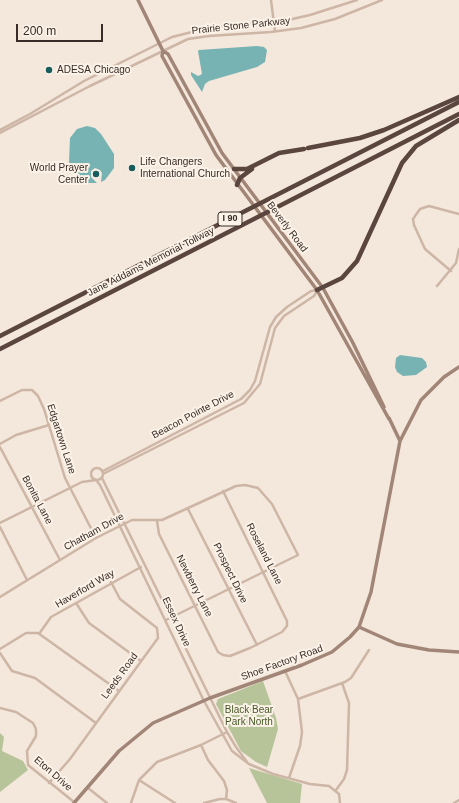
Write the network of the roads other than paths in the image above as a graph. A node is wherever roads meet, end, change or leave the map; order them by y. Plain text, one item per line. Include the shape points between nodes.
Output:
1 (138, 0) edge
2 (271, 0) edge
3 (356, 0) edge
4 (382, 0) edge
5 (274, 22) junction
6 (275, 31) junction
7 (159, 43) junction
8 (163, 51) junction
9 (459, 97) edge
10 (459, 102) edge
11 (459, 114) edge
12 (459, 120) edge
13 (0, 130) edge
14 (0, 133) edge
15 (264, 160) junction
16 (234, 169) junction
17 (240, 178) junction
18 (237, 185) junction
19 (459, 214) edge
20 (459, 249) edge
21 (451, 271) junction
22 (437, 286) dead end
23 (323, 288) junction
24 (317, 290) junction
25 (0, 336) edge
26 (0, 349) edge
27 (459, 367) edge
28 (247, 393) junction
29 (250, 396) junction
30 (0, 401) edge
31 (389, 419) junction
32 (49, 425) junction
33 (400, 441) junction
34 (0, 444) edge
35 (0, 447) edge
36 (103, 472) junction
37 (91, 475) junction
38 (102, 478) junction
39 (96, 480) junction
40 (82, 482) junction
41 (70, 488) junction
42 (223, 492) junction
43 (32, 507) junction
44 (188, 509) junction
45 (157, 520) junction
46 (0, 523) edge
47 (124, 524) junction
48 (121, 526) junction
49 (0, 527) edge
50 (96, 538) junction
51 (60, 560) junction
52 (144, 565) junction
53 (140, 567) junction
54 (264, 572) junction
55 (27, 580) junction
56 (111, 582) junction
57 (228, 589) junction
58 (0, 597) edge
59 (76, 603) junction
60 (195, 606) junction
61 (170, 618) junction
62 (166, 620) junction
63 (359, 627) junction
64 (39, 634) junction
65 (256, 645) junction
66 (0, 649) edge
67 (369, 650) dead end
68 (459, 652) edge
69 (0, 653) edge
70 (141, 660) junction
71 (285, 671) junction
72 (342, 683) junction
73 (119, 691) junction
74 (210, 698) junction
75 (298, 699) junction
76 (204, 701) junction
77 (0, 708) edge
78 (96, 723) junction
79 (227, 732) junction
80 (221, 735) junction
81 (201, 745) junction
82 (249, 764) junction
83 (289, 778) junction
84 (140, 780) junction
85 (49, 783) junction
86 (88, 788) junction
87 (336, 790) junction
88 (226, 799) junction
89 (459, 800) edge
90 (74, 803) edge
91 (107, 803) edge
92 (131, 803) edge
93 (175, 803) edge
94 (204, 803) edge
95 (236, 803) edge
96 (340, 803) edge
97 (454, 803) edge

1 - 7 street, Beverly Road
2 - 5 street
3 - 5 street, Prairie Stone Parkway via 310,15
4 - 6 street, Prairie Stone Parkway via 335,19 301,28
5 - 6 street
5 - 7 street, Prairie Stone Parkway via 191,31
6 - 8 street, Prairie Stone Parkway via 195,38
7 - 8 street, Beverly Road
7 - 13 street, Prairie Stone Parkway via 92,77
8 - 14 street, Prairie Stone Parkway
8 - 16 street, Beverly Road via 168,54 222,154
8 - 18 street, Beverly Road via 162,56 202,131
9 - 15 highway via 360,138 279,153
10 - 25 highway, Jane Addams Memorial Tollway / I 90
11 - 26 highway, Jane Addams Memorial Tollway / I 90
12 - 23 highway via 416,146 402,163 357,261 342,278
15 - 16 highway via 247,170
15 - 17 highway
16 - 17 street, Beverly Road
17 - 18 highway
17 - 23 street, Beverly Road
18 - 24 street, Beverly Road
19 - 21 street via 429,206 420,209 413,219 426,249
20 - 21 street
21 - 22 street
23 - 24 highway
23 - 31 street, Beverly Road via 353,343
24 - 28 street, Beacon Pointe Drive via 287,307 276,317 270,327 255,381
24 - 29 street, Beacon Pointe Drive via 314,296 284,316 275,328 260,384
24 - 31 street, Beverly Road
27 - 33 street, Shoe Factory Road via 444,377 421,400
28 - 29 street
28 - 36 street, Beacon Pointe Drive via 225,408
29 - 36 street, Beacon Pointe Drive via 234,410
30 - 32 street, Edgartown Lane via 22,390 32,390 38,396
31 - 33 street, Beverly Road
32 - 34 street via 16,435
32 - 41 street, Edgartown Lane
33 - 63 street, Shoe Factory Road via 372,592
35 - 43 street, Bonita Lane
36 - 37 street via 95,468
36 - 38 street
37 - 39 street
37 - 40 street
38 - 39 street
38 - 47 street, Essex Drive
39 - 40 street
39 - 48 street, Essex Drive
40 - 41 street
41 - 43 street
41 - 50 street, Edgartown Lane
42 - 44 street, Chatham Drive
42 - 54 street, Roseland Lane
42 - 54 street, Chatham Drive via 236,486 258,488 276,510 298,555
43 - 46 street
43 - 51 street, Bonita Lane
44 - 45 street, Chatham Drive via 167,519
44 - 57 street, Prospect Drive
45 - 47 street, Chatham Drive via 134,519
45 - 60 street, Newberry Lane via 159,534
47 - 48 street, Chatham Drive
47 - 52 street, Essex Drive
48 - 50 street, Chatham Drive
48 - 53 street, Essex Drive
49 - 55 street
50 - 51 street, Chatham Drive
51 - 55 street, Chatham Drive
52 - 53 street, Haverford Way
52 - 61 street, Essex Drive
53 - 56 street, Haverford Way
53 - 62 street, Essex Drive
54 - 57 street
54 - 65 street, Roseland Lane via 285,614 287,626 280,633
55 - 58 street, Chatham Drive
56 - 59 street, Haverford Way
56 - 70 street, Leeds Road via 120,599 157,628 158,638
57 - 60 street
57 - 65 street, Prospect Drive
59 - 64 street, Haverford Way via 51,617
59 - 70 street via 89,623
60 - 61 street
60 - 65 street, Newberry Lane via 216,650 223,655 230,656
61 - 62 street
61 - 74 street, Essex Drive
62 - 76 street, Essex Drive
63 - 68 street via 397,644
63 - 71 street, Shoe Factory Road via 332,652
64 - 66 street via 26,633
64 - 73 street
67 - 72 street via 351,678
69 - 78 street via 12,670 35,678
70 - 73 street, Leeds Road
71 - 74 street, Shoe Factory Road
71 - 75 street
72 - 75 street
72 - 87 street via 349,702 347,770
73 - 78 street, Leeds Road
74 - 76 street, Shoe Factory Road
74 - 79 street, Essex Drive
75 - 83 street via 302,732
76 - 80 street, Essex Drive
76 - 86 street, Shoe Factory Road via 153,723 119,751
77 - 85 street, Eton Drive via 16,712 33,723 36,736 27,751 28,765
78 - 85 street, Leeds Road
79 - 80 street
79 - 82 street, Essex Drive
80 - 81 street
80 - 82 street, Essex Drive via 232,751
81 - 84 street via 157,762
81 - 88 street via 226,786
82 - 83 street, Essex Drive
83 - 87 street, Essex Drive via 329,786
84 - 92 street
84 - 93 street
85 - 90 street, Eton Drive
86 - 90 street, Shoe Factory Road
86 - 91 street
87 - 96 street
88 - 94 street
88 - 95 street
89 - 97 street

